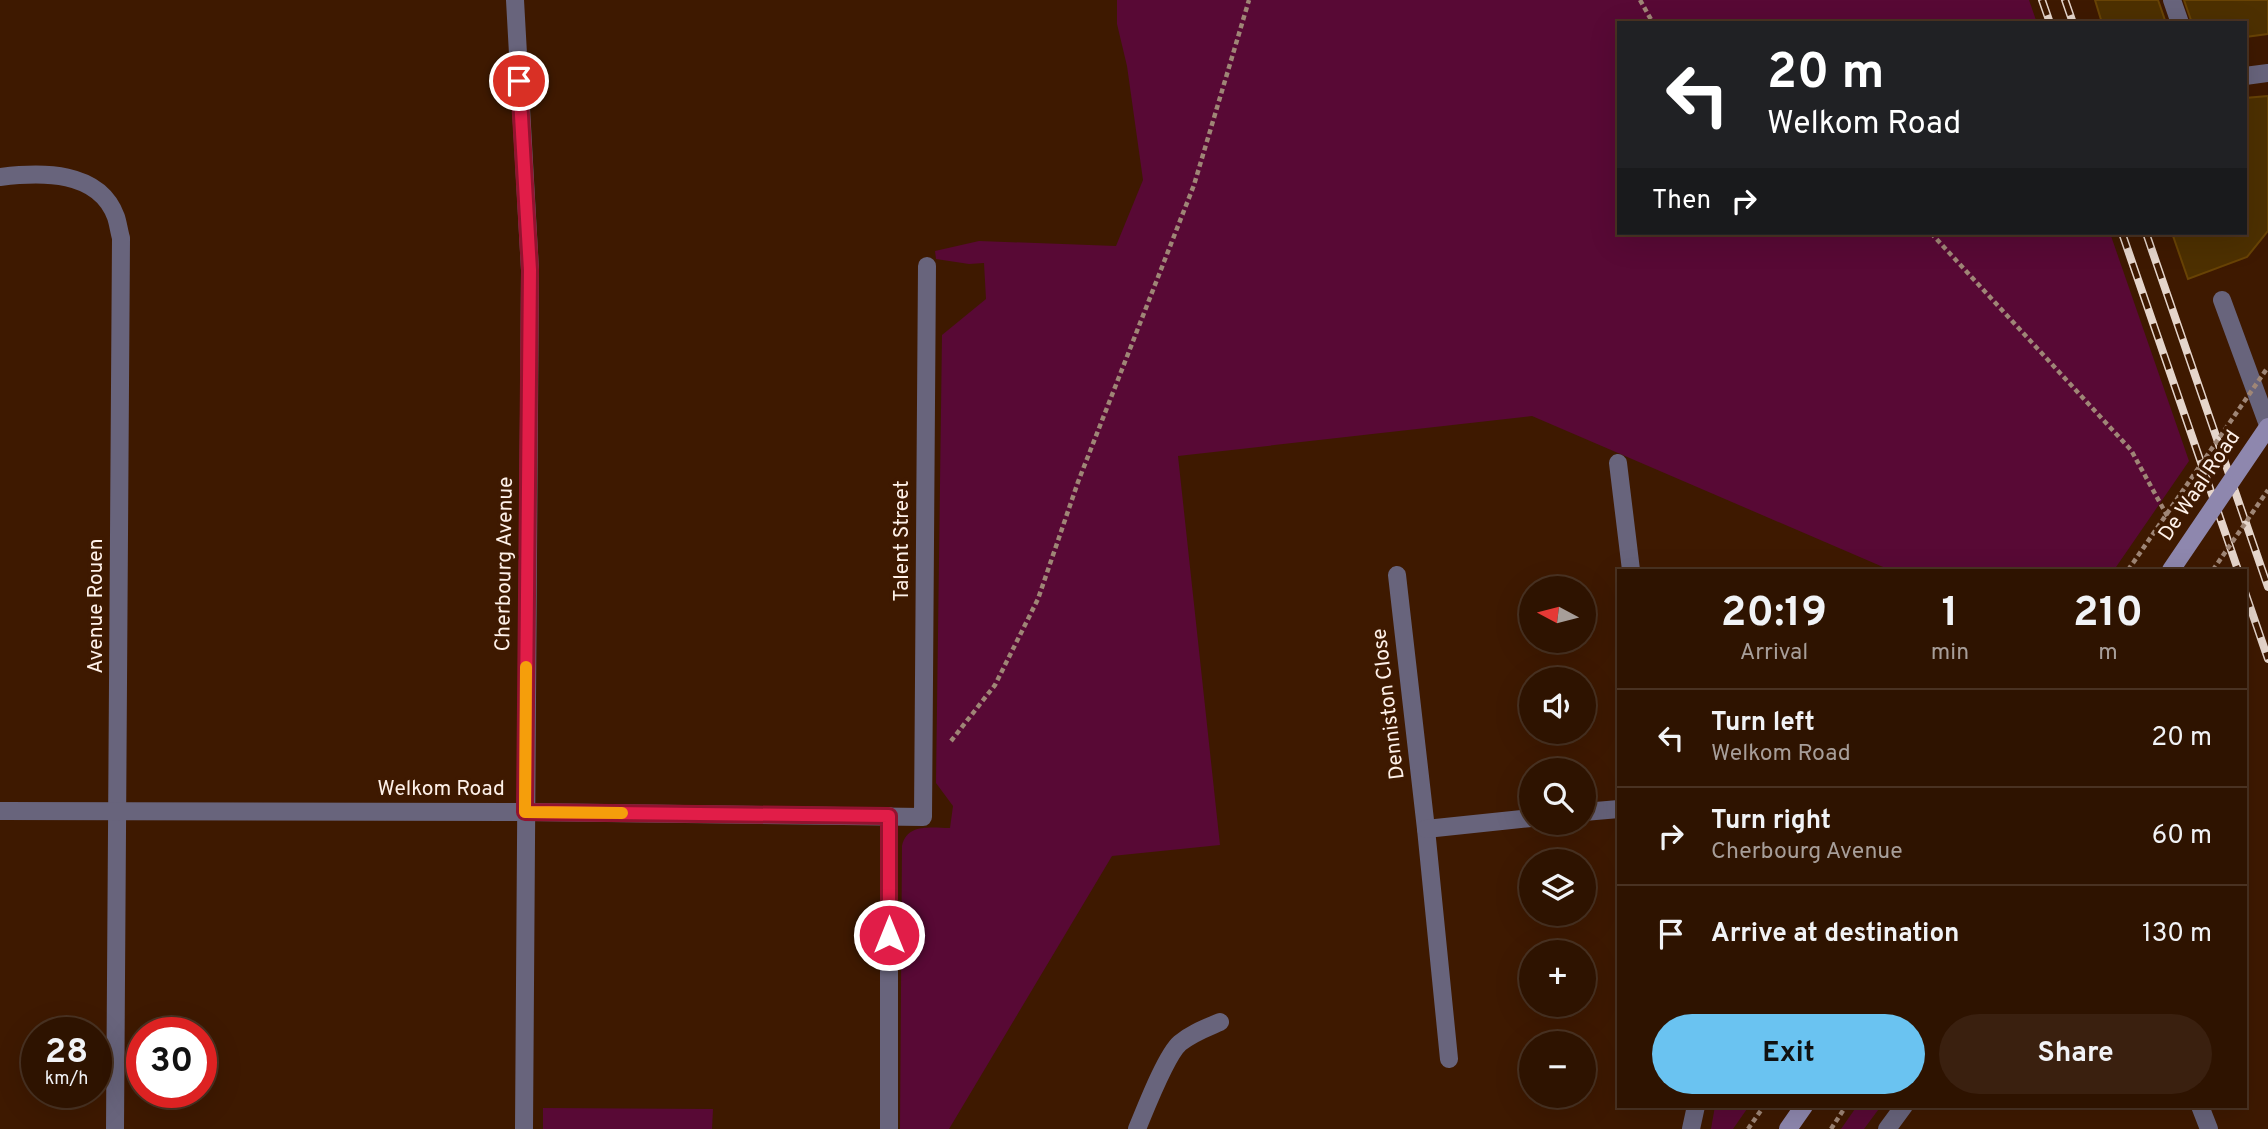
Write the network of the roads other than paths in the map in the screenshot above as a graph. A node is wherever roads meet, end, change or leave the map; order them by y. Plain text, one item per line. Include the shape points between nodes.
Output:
1 (515, 0) edge
2 (2172, 0) edge
3 (2179, 21) edge
4 (2268, 73) edge
5 (2247, 76) edge
6 (0, 177) edge
7 (927, 266) dead end
8 (2222, 300) dead end
9 (2268, 426) edge
10 (1618, 463) dead end
11 (1631, 569) edge
12 (2172, 569) edge
13 (1397, 575) dead end
14 (1617, 809) edge
15 (0, 811) edge
16 (117, 811) junction
17 (525, 812) junction
18 (1596, 812) edge
19 (889, 816) junction
20 (923, 817) joint
21 (1519, 819) edge
22 (1426, 829) junction
23 (1220, 1022) dead end
24 (1449, 1059) dead end
25 (1696, 1108) edge
26 (1803, 1108) edge
27 (1903, 1108) edge
28 (2201, 1108) edge
29 (115, 1129) edge
30 (524, 1129) edge
31 (889, 1129) edge
32 (1138, 1129) edge
33 (1691, 1129) edge
34 (1788, 1129) edge
35 (1887, 1129) edge
36 (2209, 1129) edge

1 - 17 street, Cherbourg Avenue via 530,270
2 - 3 street
4 - 5 street
6 - 16 street, Avenue Rouen via 49,174 92,186 116,216 121,238
7 - 20 street, Talent Street
8 - 9 street
9 - 12 main road, De Waal Road, bridge
10 - 11 street
13 - 22 street, Denniston Close
14 - 18 street
15 - 16 street, Welkom Road
16 - 17 street, Welkom Road
16 - 29 street, Avenue Rouen
17 - 19 street, Welkom Road
17 - 30 street, Cherbourg Avenue
19 - 20 street, Welkom Road
19 - 31 street
21 - 22 street
22 - 24 street, Denniston Close
23 - 32 street via 1177,1045
25 - 33 street
26 - 34 main road
27 - 35 street
28 - 36 street

